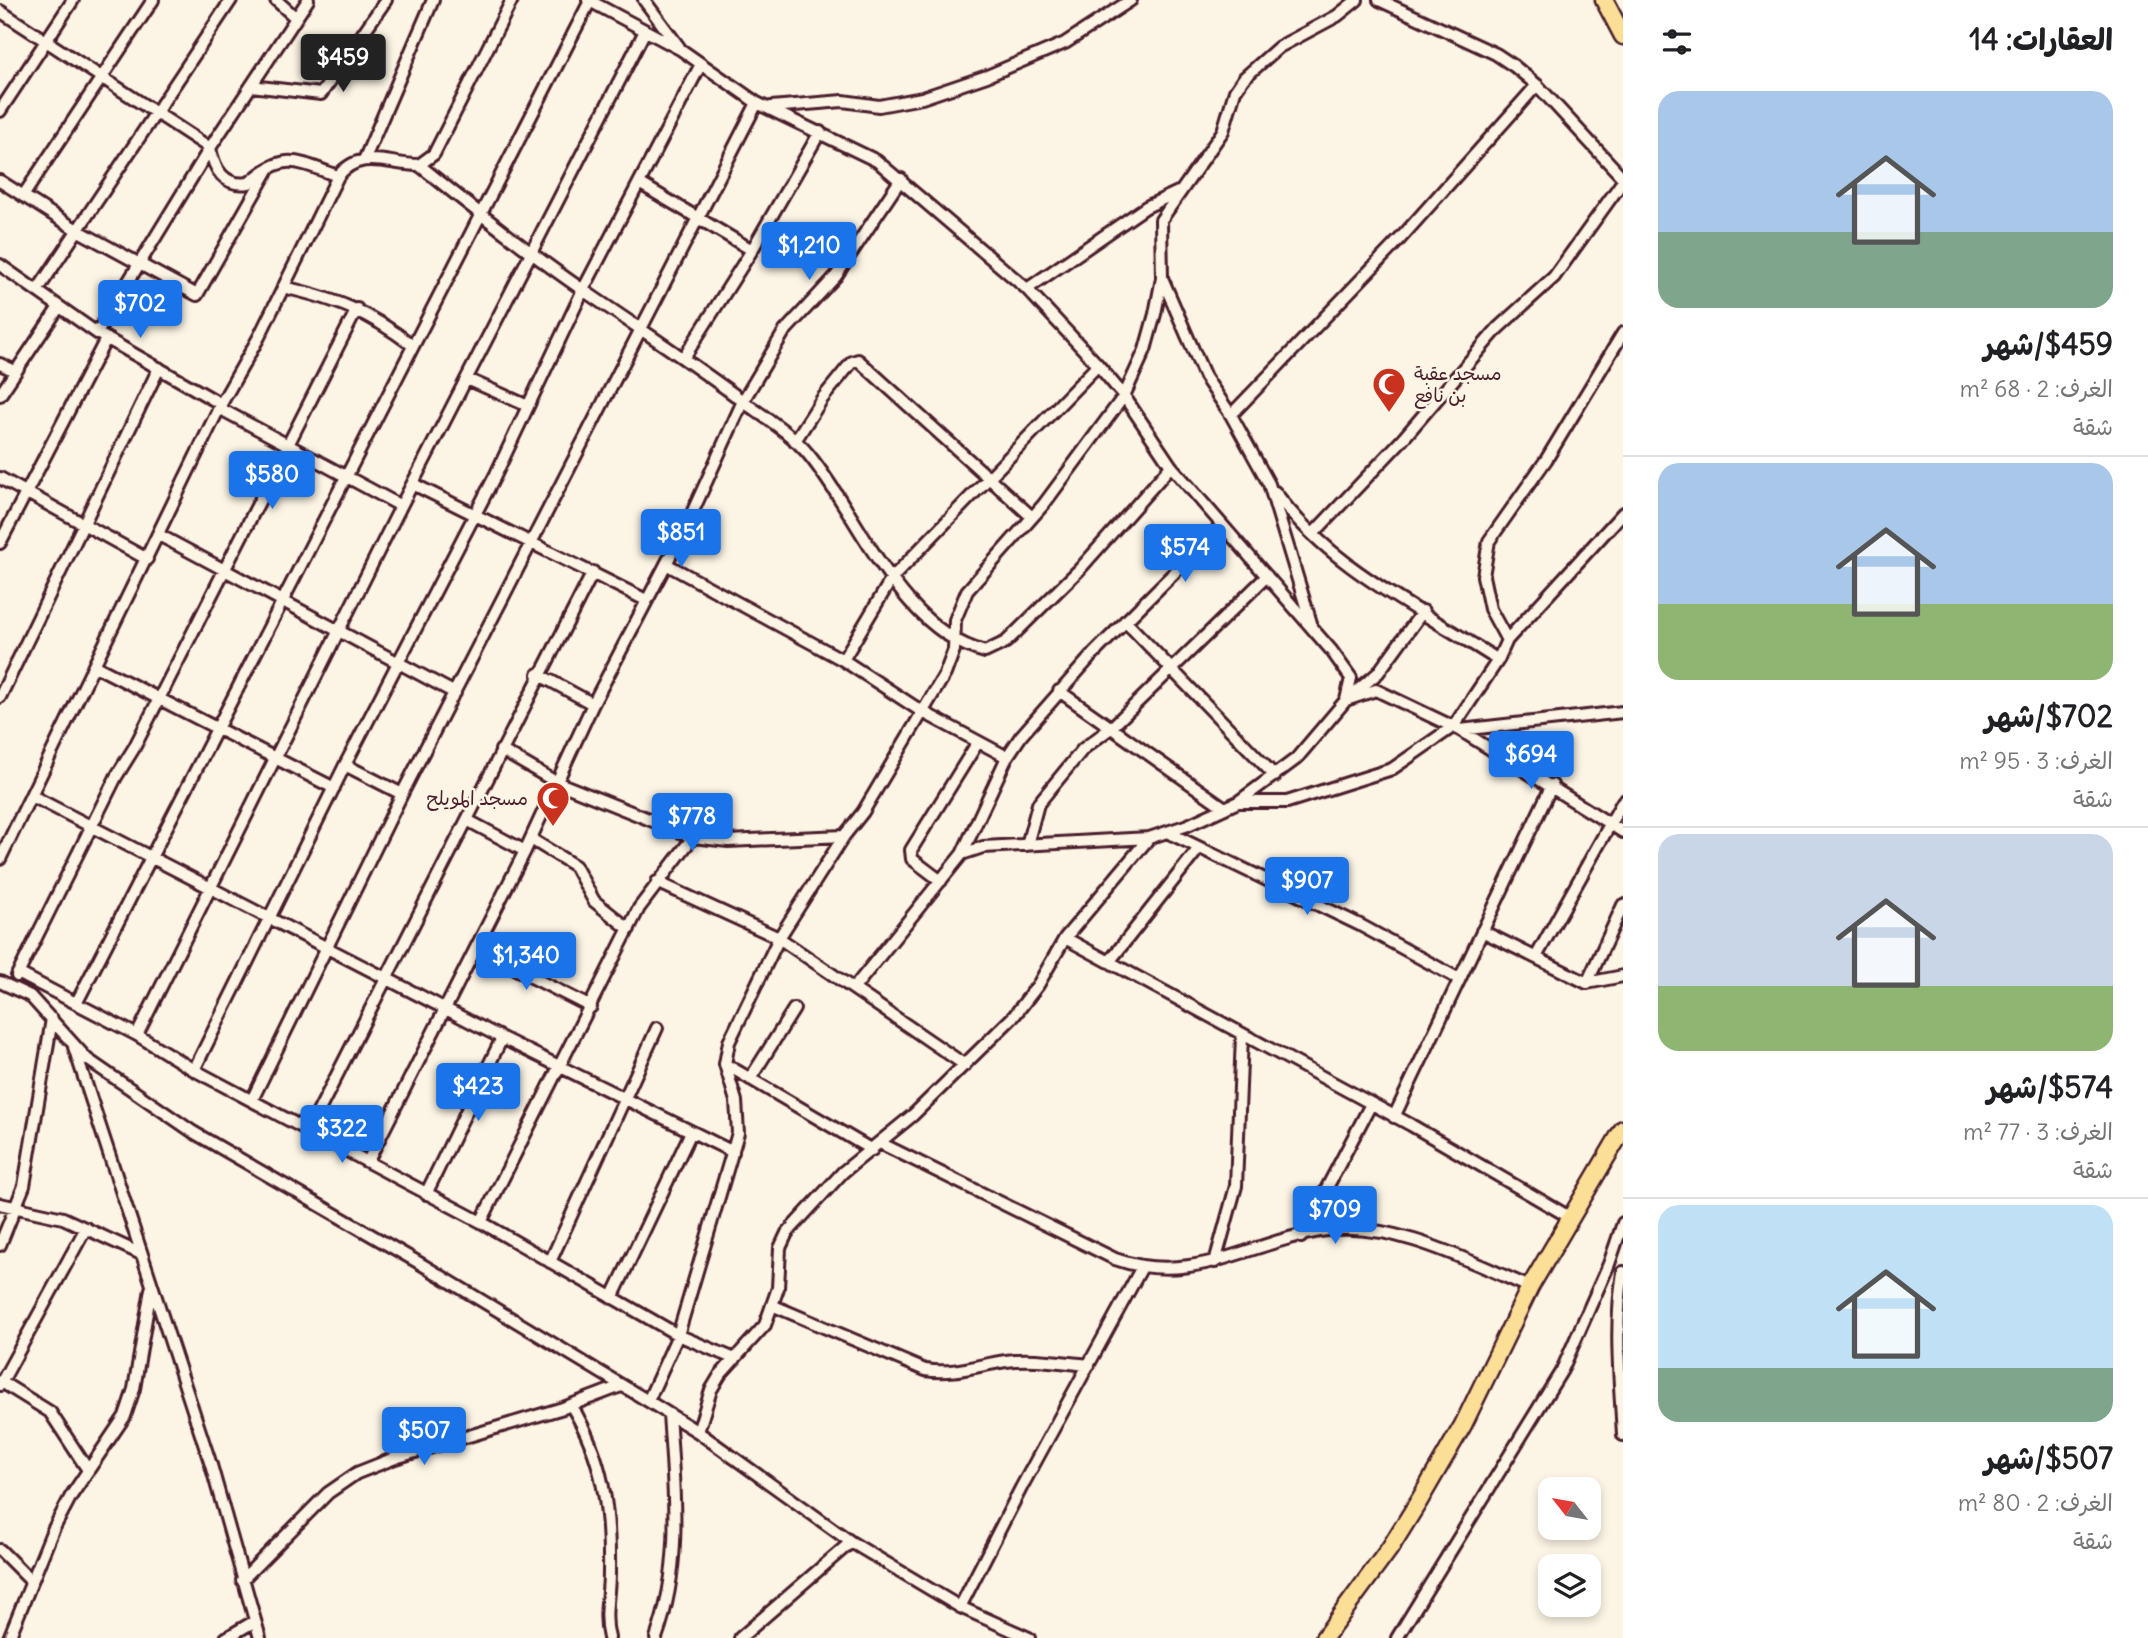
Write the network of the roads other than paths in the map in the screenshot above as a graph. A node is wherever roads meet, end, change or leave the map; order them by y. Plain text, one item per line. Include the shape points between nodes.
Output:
1 (73, 0) edge
2 (153, 0) edge
3 (231, 0) edge
4 (276, 0) edge
5 (308, 0) edge
6 (386, 0) edge
7 (433, 0) edge
8 (512, 0) edge
9 (644, 0) edge
10 (1131, 0) edge
11 (1357, 0) edge
12 (1379, 0) edge
13 (1604, 0) edge
14 (589, 1) edge
15 (0, 10) edge
16 (296, 18) junction
17 (645, 31) junction
18 (1623, 36) edge
19 (46, 41) junction
20 (680, 49) junction
21 (701, 64) junction
22 (102, 76) junction
23 (1537, 85) junction
24 (251, 86) junction
25 (757, 103) junction
26 (768, 108) junction
27 (0, 111) edge
28 (155, 112) junction
29 (820, 132) junction
30 (210, 148) junction
31 (366, 158) junction
32 (272, 163) junction
33 (419, 165) junction
34 (338, 176) junction
35 (901, 180) junction
36 (1623, 180) edge
37 (0, 181) edge
38 (639, 183) junction
39 (1184, 189) junction
40 (23, 196) junction
41 (480, 213) junction
42 (697, 217) junction
43 (77, 230) junction
44 (752, 250) junction
45 (533, 253) junction
46 (0, 265) edge
47 (139, 265) junction
48 (1162, 278) junction
49 (283, 287) junction
50 (1027, 289) junction
51 (583, 290) junction
52 (37, 291) junction
53 (59, 307) junction
54 (357, 309) junction
55 (640, 327) junction
56 (1623, 333) edge
57 (102, 336) junction
58 (412, 345) junction
59 (685, 356) junction
60 (0, 364) edge
61 (1098, 365) junction
62 (159, 368) junction
63 (15, 371) junction
64 (467, 379) junction
65 (0, 395) edge
66 (1124, 396) junction
67 (743, 401) junction
68 (220, 406) junction
69 (528, 406) junction
70 (1231, 415) junction
71 (796, 441) junction
72 (289, 446) junction
73 (1171, 466) junction
74 (346, 476) junction
75 (0, 478) edge
76 (988, 478) junction
77 (413, 484) junction
78 (1269, 484) junction
79 (25, 492) junction
80 (401, 506) junction
81 (1623, 513) edge
82 (473, 514) junction
83 (1032, 517) junction
84 (84, 524) junction
85 (1222, 525) junction
86 (1313, 534) junction
87 (159, 535) junction
88 (530, 542) junction
89 (0, 543) edge
90 (147, 559) junction
91 (666, 564) junction
92 (224, 570) junction
93 (593, 572) junction
94 (1267, 576) junction
95 (892, 578) junction
96 (646, 600) junction
97 (282, 603) junction
98 (1423, 611) junction
99 (1125, 621) junction
100 (1313, 629) junction
101 (340, 632) junction
102 (954, 638) junction
103 (1507, 639) junction
104 (843, 660) junction
105 (1498, 660) junction
106 (398, 661) junction
107 (95, 666) junction
108 (1171, 668) junction
109 (538, 674) junction
110 (1059, 691) junction
111 (455, 693) junction
112 (0, 697) edge
113 (158, 699) junction
114 (1346, 700) junction
115 (593, 704) junction
116 (921, 711) junction
117 (1623, 712) edge
118 (1112, 727) junction
119 (1457, 728) junction
120 (218, 729) junction
121 (978, 742) junction
122 (501, 750) junction
123 (1007, 757) junction
124 (274, 758) junction
125 (345, 765) junction
126 (1275, 776) junction
127 (556, 782) junction
128 (1552, 785) junction
129 (334, 788) junction
130 (402, 794) junction
131 (32, 796) junction
132 (1623, 801) edge
133 (1238, 802) junction
134 (1225, 808) junction
135 (467, 820) junction
136 (1611, 824) junction
137 (93, 827) junction
138 (1167, 832) junction
139 (1623, 832) edge
140 (5, 835) edge
141 (844, 836) junction
142 (693, 837) junction
143 (1149, 838) junction
144 (531, 839) junction
145 (1027, 845) junction
146 (1199, 848) junction
147 (525, 851) junction
148 (962, 854) junction
149 (153, 856) junction
150 (0, 859) edge
151 (941, 881) junction
152 (657, 882) junction
153 (213, 887) junction
154 (1623, 905) edge
155 (271, 917) junction
156 (629, 929) junction
157 (1482, 931) junction
158 (779, 938) junction
159 (1065, 938) junction
160 (328, 947) junction
161 (475, 949) junction
162 (1536, 957) junction
163 (1109, 962) junction
164 (18, 973) junction
165 (1623, 976) edge
166 (386, 977) junction
167 (1459, 979) junction
168 (0, 982) edge
169 (1587, 983) junction
170 (12, 986) junction
171 (854, 988) junction
172 (76, 1002) junction
173 (446, 1007) junction
174 (591, 1007) junction
175 (794, 1009) dead end
176 (52, 1019) junction
177 (657, 1028) dead end
178 (137, 1035) junction
179 (1242, 1036) junction
180 (502, 1038) junction
181 (74, 1047) junction
182 (726, 1064) junction
183 (965, 1065) junction
184 (561, 1068) junction
185 (194, 1070) junction
186 (750, 1079) junction
187 (626, 1098) junction
188 (252, 1100) junction
189 (1371, 1104) junction
190 (1394, 1117) junction
191 (1623, 1129) edge
192 (309, 1130) junction
193 (691, 1132) junction
194 (876, 1147) junction
195 (733, 1152) junction
196 (368, 1161) junction
197 (426, 1194) junction
198 (0, 1204) edge
199 (17, 1209) junction
200 (1571, 1218) junction
201 (481, 1222) junction
202 (1623, 1224) edge
203 (86, 1228) junction
204 (1301, 1237) junction
205 (0, 1245) edge
206 (139, 1253) junction
207 (550, 1262) junction
208 (1214, 1262) junction
209 (1142, 1267) junction
210 (1623, 1272) edge
211 (152, 1286) junction
212 (1530, 1287) junction
213 (612, 1298) junction
214 (774, 1306) junction
215 (678, 1335) junction
216 (735, 1359) junction
217 (1089, 1365) junction
218 (1, 1383) edge
219 (621, 1385) junction
220 (648, 1401) junction
221 (572, 1405) junction
222 (670, 1414) junction
223 (698, 1432) junction
224 (1623, 1435) edge
225 (89, 1470) junction
226 (851, 1542) junction
227 (0, 1550) edge
228 (242, 1580) junction
229 (31, 1581) junction
230 (960, 1608) junction
231 (256, 1620) junction
232 (9, 1638) edge
233 (226, 1638) edge
234 (260, 1638) edge
235 (609, 1638) edge
236 (656, 1638) edge
237 (740, 1638) edge
238 (1029, 1638) edge
239 (1324, 1638) edge
240 (1397, 1638) edge

1 - 19 street
2 - 22 street
3 - 28 street
4 - 16 street
5 - 16 street
6 - 24 street via 321,94
7 - 31 street
8 - 33 street via 443,141
9 - 20 street
10 - 26 street via 1065,43 922,98 879,106 843,101
11 - 39 street via 1279,47 1244,78 1235,90 1223,131
12 - 23 street via 1496,54
13 - 18 main road
14 - 17 street
14 - 41 street
15 - 19 street
16 - 24 street
17 - 20 street
17 - 45 street
19 - 22 street
19 - 27 street
20 - 21 street
21 - 25 street
21 - 38 street
22 - 28 street
22 - 40 street
23 - 36 street
23 - 70 street via 1399,240
24 - 30 street
25 - 26 street
25 - 42 street
26 - 29 street
28 - 30 street
28 - 43 street
29 - 35 street via 863,151
29 - 44 street
30 - 32 street via 218,174 235,183 249,183
30 - 47 street
31 - 33 street
31 - 34 street via 355,160
32 - 34 street via 297,162
32 - 47 street via 200,293 190,294
33 - 41 street
34 - 49 street
35 - 50 street
35 - 67 street via 836,276 784,332
36 - 86 street via 1554,277 1498,328
37 - 40 street
38 - 42 street
38 - 51 street
39 - 48 street via 1161,220
39 - 50 street via 1146,208
40 - 43 street
41 - 45 street
41 - 58 street
42 - 44 street
42 - 55 street
43 - 47 street
43 - 52 street
44 - 59 street
45 - 51 street
45 - 64 street
46 - 52 street
47 - 57 street
48 - 66 street via 1145,350
48 - 70 street via 1205,377
49 - 54 street
49 - 68 street
50 - 61 street
51 - 55 street
51 - 69 street
52 - 53 street
53 - 57 street
53 - 63 street
54 - 58 street
54 - 72 street
55 - 59 street
55 - 88 street
56 - 103 street via 1546,460 1489,541 1483,576 1490,609
57 - 62 street
57 - 79 street
58 - 74 street
59 - 67 street
60 - 63 street
61 - 66 street
61 - 76 street
62 - 68 street
62 - 84 street
63 - 65 street
64 - 69 street
64 - 77 street
66 - 73 street
66 - 83 street
67 - 71 street
67 - 91 street
68 - 72 street
68 - 87 street
69 - 82 street
70 - 78 street
71 - 76 street via 822,399 858,360
71 - 95 street
72 - 74 street
72 - 92 street
73 - 85 street
73 - 102 street via 1079,570 1006,642 985,652
74 - 80 street
74 - 97 street
75 - 79 street
76 - 83 street
76 - 95 street
77 - 80 street
77 - 82 street
78 - 86 street
78 - 100 street
79 - 84 street
79 - 89 street
80 - 101 street
81 - 103 street
82 - 88 street
82 - 106 street
83 - 102 street via 967,591 955,620
84 - 90 street
84 - 112 street
85 - 94 street
85 - 99 street
86 - 98 street via 1364,578
87 - 90 street
87 - 92 street
88 - 93 street
88 - 111 street
90 - 107 street
91 - 96 street
91 - 104 street
92 - 97 street
92 - 113 street
93 - 96 street
93 - 109 street
94 - 100 street
94 - 108 street
95 - 102 street via 934,624
95 - 104 street
96 - 115 street
97 - 101 street
97 - 120 street
98 - 105 street
98 - 114 street via 1378,673
99 - 108 street
99 - 110 street
100 - 114 street via 1351,678
101 - 106 street
101 - 124 street
102 - 116 street via 952,659
103 - 105 street
104 - 116 street
105 - 119 street
106 - 111 street
106 - 125 street
107 - 113 street
107 - 131 street
108 - 118 street
108 - 126 street
109 - 115 street
109 - 122 street
110 - 118 street
110 - 123 street
111 - 130 street
113 - 120 street
113 - 137 street
114 - 119 street via 1376,690
114 - 126 street via 1296,759
115 - 127 street
116 - 121 street
116 - 141 street via 863,812
117 - 119 street
118 - 134 street
118 - 145 street via 1083,749 1038,804
119 - 128 street
119 - 133 street via 1392,769 1287,803
120 - 124 street
120 - 149 street
121 - 123 street
121 - 151 street via 911,850 912,859
122 - 127 street
122 - 135 street
123 - 148 street
124 - 129 street
124 - 153 street
125 - 129 street
125 - 130 street
126 - 133 street
127 - 142 street
127 - 144 street
128 - 136 street
128 - 157 street
129 - 155 street
130 - 160 street
131 - 137 street
131 - 140 street
132 - 136 street
133 - 134 street
134 - 138 street
135 - 147 street
135 - 166 street
136 - 139 street
136 - 162 street
137 - 149 street
137 - 164 street
138 - 143 street
138 - 146 street
140 - 150 street
141 - 142 street via 728,841
141 - 158 street
142 - 152 street
143 - 145 street
143 - 159 street
144 - 147 street
144 - 156 street via 575,866 594,901
145 - 148 street via 983,847
146 - 163 street
146 - 167 street via 1360,925
147 - 161 street
148 - 151 street
149 - 153 street
149 - 172 street
151 - 171 street
152 - 156 street
152 - 158 street
153 - 155 street
153 - 178 street
154 - 169 street
155 - 160 street
155 - 185 street
156 - 174 street
157 - 162 street
157 - 167 street
158 - 171 street
158 - 182 street via 729,1042
159 - 163 street
159 - 183 street via 1014,1016
160 - 166 street
160 - 188 street
161 - 173 street
161 - 174 street
162 - 169 street
163 - 179 street
164 - 170 street
164 - 172 street
165 - 169 street
166 - 173 street
166 - 192 street
167 - 190 street
168 - 170 street
170 - 176 street via 37,1002
171 - 183 street
172 - 178 street
173 - 180 street
173 - 196 street
174 - 184 street
175 - 186 street
176 - 181 street
176 - 199 street
177 - 187 street
178 - 185 street
179 - 189 street
179 - 208 street via 1236,1186
180 - 184 street
180 - 197 street
181 - 206 street
181 - 219 street via 192,1132
182 - 186 street
182 - 195 street via 738,1117
183 - 194 street
184 - 187 street
184 - 201 street
185 - 188 street
186 - 194 street
187 - 193 street
187 - 207 street
188 - 192 street
189 - 190 street
189 - 204 street
190 - 200 street
191 - 200 main road
192 - 196 street
193 - 195 street
193 - 213 street
194 - 209 street via 1115,1259
194 - 214 street via 843,1172 787,1233 780,1248
195 - 215 street
196 - 197 street
197 - 201 street
198 - 199 street
199 - 203 street
199 - 205 street
200 - 212 main road
201 - 207 street
202 - 240 street via 1562,1370
203 - 206 street
203 - 218 street
204 - 208 street
204 - 212 street via 1353,1230 1417,1240
206 - 211 street
207 - 213 street
208 - 209 street via 1181,1268
209 - 217 street
210 - 224 street via 1618,1334
211 - 225 street via 130,1402
211 - 228 street via 229,1524
212 - 239 main road via 1419,1501
213 - 215 street
214 - 216 street via 765,1325
214 - 217 street via 925,1370 953,1373 1009,1360
215 - 216 street
215 - 220 street
216 - 223 street via 711,1390
217 - 230 street
218 - 225 street via 56,1418
219 - 220 street
219 - 221 street
220 - 222 street
221 - 228 street via 357,1473 328,1493
221 - 235 street via 601,1468 609,1538 605,1617
222 - 223 street
222 - 236 street via 676,1535 668,1597
223 - 226 street
225 - 229 street via 52,1532
226 - 230 street
226 - 237 street
227 - 229 street
228 - 231 street
229 - 232 street
230 - 238 street
231 - 233 street
231 - 234 street

